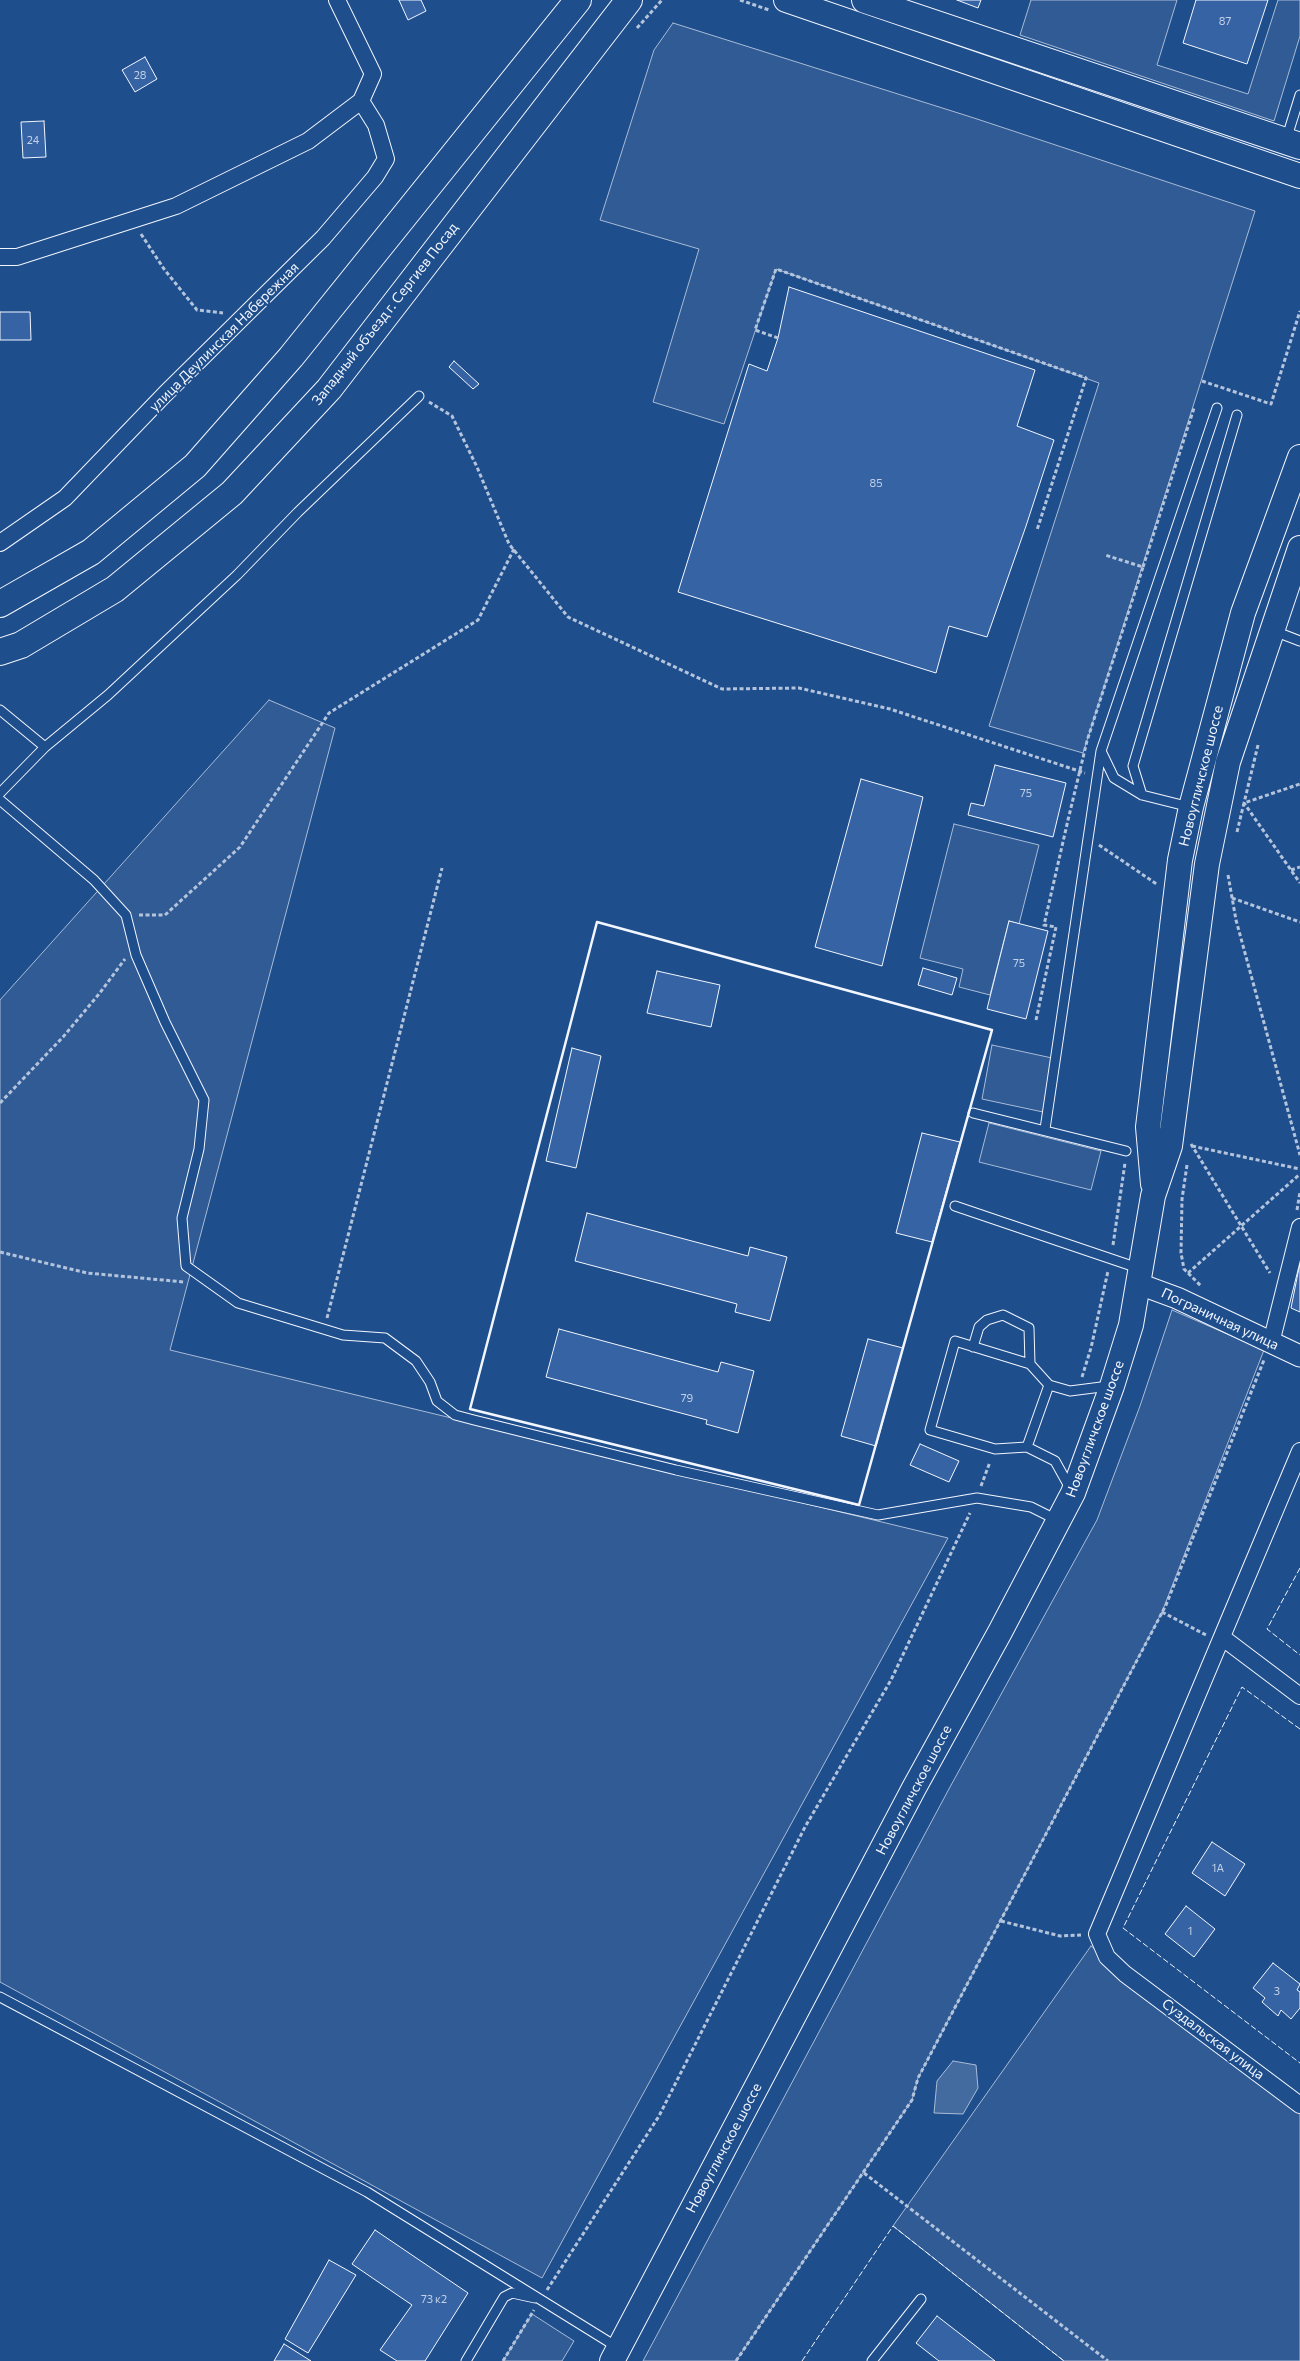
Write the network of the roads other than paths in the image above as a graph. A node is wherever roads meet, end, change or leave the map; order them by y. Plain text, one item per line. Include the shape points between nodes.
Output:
1 (337, 0) edge
2 (578, 0) edge
3 (629, 0) edge
4 (786, 0) edge
5 (865, 0) edge
6 (1300, 95) edge
7 (361, 101) junction
8 (1293, 144) edge
9 (1300, 176) edge
10 (0, 257) edge
11 (419, 396) road end
12 (1217, 408) dead end
13 (1237, 415) dead end
14 (1300, 457) edge
15 (0, 543) edge
16 (1300, 548) edge
17 (0, 604) edge
18 (1271, 631) junction
19 (1300, 641) edge
20 (0, 652) edge
21 (0, 710) edge
22 (45, 747) junction
23 (1101, 751) junction
24 (4, 783) edge
25 (0, 793) edge
26 (1142, 795) junction
27 (0, 800) edge
28 (1191, 807) junction
29 (973, 1112) dead end
30 (1045, 1129) junction
31 (1126, 1152) dead end
32 (1154, 1196) junction
33 (955, 1206) dead end
34 (1300, 1227) edge
35 (1140, 1276) junction
36 (1271, 1343) junction
37 (973, 1347) junction
38 (1300, 1356) edge
39 (1030, 1364) junction
40 (1049, 1385) junction
41 (1112, 1386) junction
42 (1027, 1447) junction
43 (1300, 1451) edge
44 (1073, 1493) junction
45 (1060, 1521) junction
46 (1222, 1640) junction
47 (1300, 1696) edge
48 (0, 1997) edge
49 (1300, 2105) edge
50 (541, 2299) junction
51 (922, 2299) dead end
52 (615, 2354) edge
53 (466, 2361) edge
54 (872, 2361) edge

1 - 7 street via 373,74
2 - 17 main road via 291,357 195,466 91,552
3 - 20 main road, Западный объезд г. Сергиев Посад via 329,389 232,493 116,589 21,645
4 - 9 main road
5 - 8 main road
6 - 8 lane
7 - 10 street via 308,141 176,206 17,257
7 - 15 street, улица Деулинская Набережная via 376,125 386,159 375,177 323,238 65,498
11 - 22 lane via 237,575 108,695
12 - 23 lane
13 - 26 lane via 1133,766
14 - 28 main road, Новоугличское шоссе via 1243,613
16 - 18 main road, Новоугличское шоссе
18 - 19 lane
18 - 32 main road, Новоугличское шоссе via 1228,762 1207,864 1170,1146
21 - 22 lane
22 - 24 lane
23 - 26 lane via 1114,778
23 - 30 lane
24 - 25 lane
26 - 28 lane
27 - 45 lane via 94,880 126,915 134,946 165,1022 204,1100 199,1149 182,1218 186,1266 238,1303 343,1335 385,1338 416,1361 430,1382 437,1401 455,1415 676,1470 878,1515 977,1498 1031,1507
28 - 32 main road, Новоугличское шоссе via 1180,860 1148,1127
29 - 30 lane
30 - 31 lane
32 - 35 main road, Новоугличское шоссе
33 - 35 lane
34 - 36 street
35 - 36 street, Пограничная улица
35 - 41 main road, Новоугличское шоссе via 1131,1325
36 - 38 street, Пограничная улица
37 - 39 lane
37 - 39 lane via 979,1327 987,1320 1003,1316 1029,1328
37 - 42 lane via 955,1341 930,1430 995,1449
39 - 40 lane
40 - 41 lane via 1070,1391
40 - 42 lane
41 - 44 main road, Новоугличское шоссе
42 - 44 lane via 1055,1461
43 - 46 street
44 - 45 main road, Новоугличское шоссе
45 - 52 main road, Новоугличское шоссе via 914,1788
46 - 47 street
46 - 49 street, Суздальская улица via 1097,1934 1107,1957 1125,1974
48 - 50 lane via 367,2192
50 - 52 lane
50 - 53 lane via 512,2293 504,2297
51 - 54 lane

